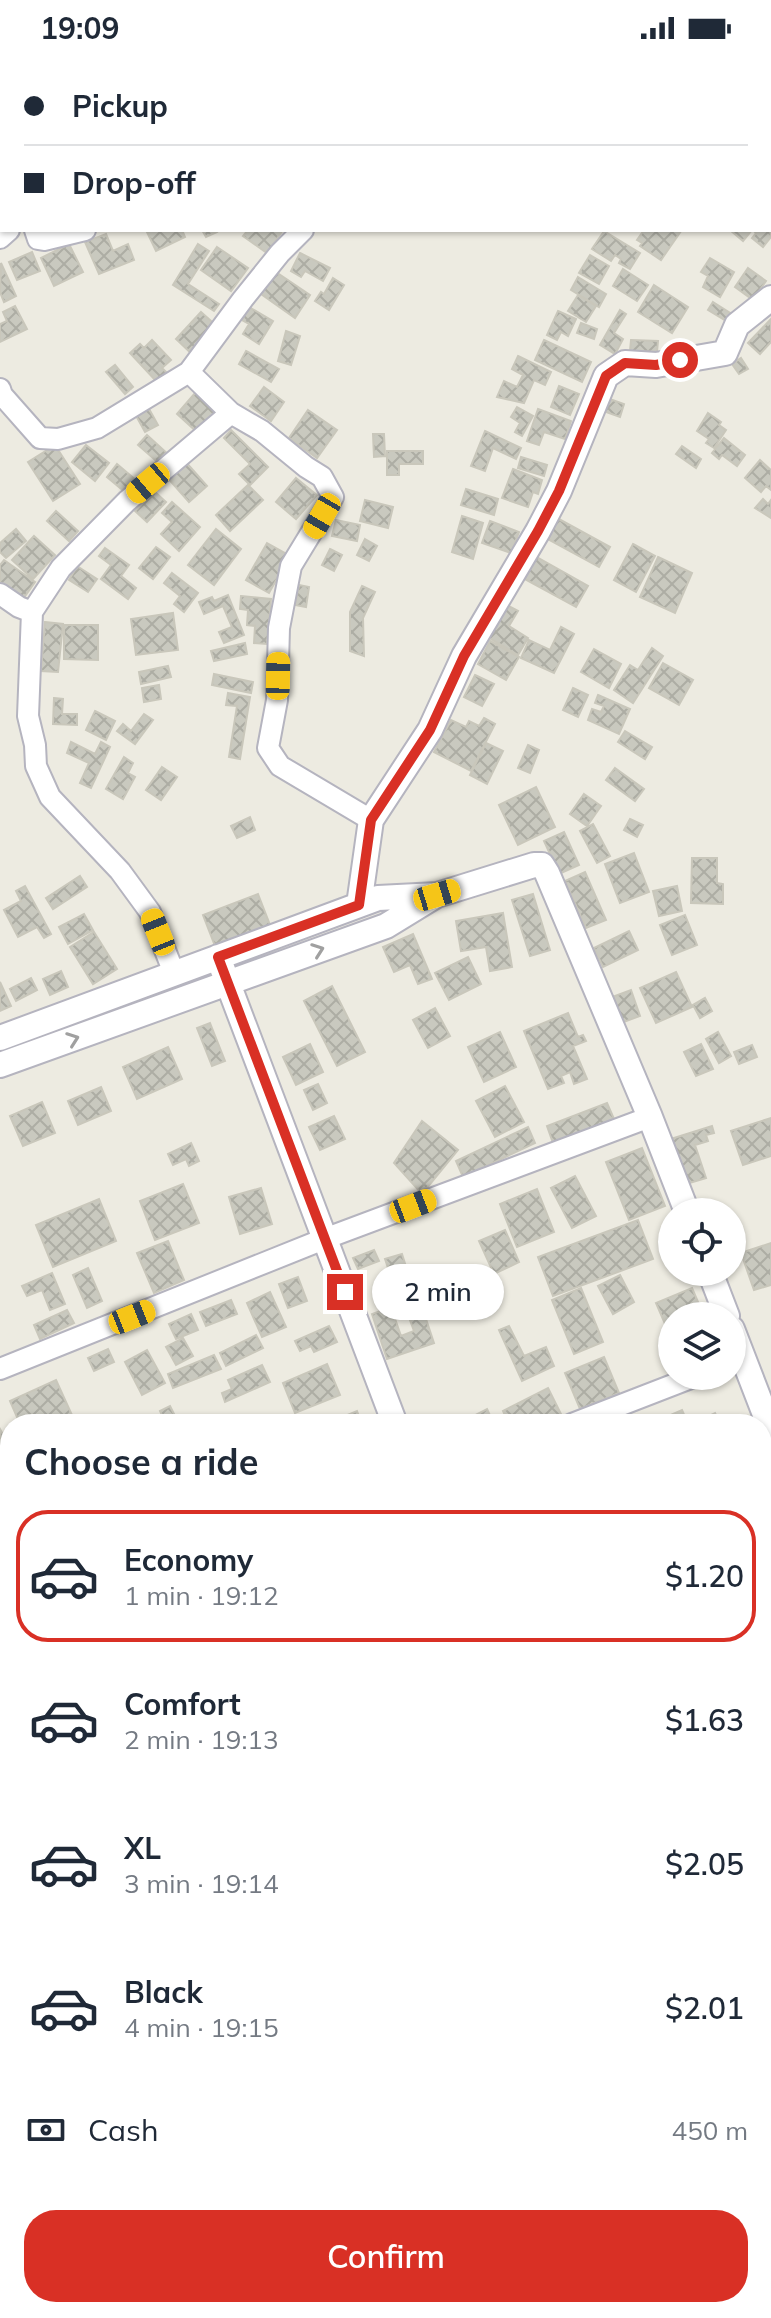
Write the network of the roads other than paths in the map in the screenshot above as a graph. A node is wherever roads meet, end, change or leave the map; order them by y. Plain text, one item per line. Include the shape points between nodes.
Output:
1 (36, 232) edge
2 (77, 232) edge
3 (301, 232) edge
4 (771, 298) edge
5 (189, 372) junction
6 (0, 389) edge
7 (231, 413) junction
8 (0, 594) edge
9 (32, 612) junction
10 (371, 820) junction
11 (437, 895) junction
12 (359, 905) junction
13 (218, 957) junction
14 (174, 973) junction
15 (227, 983) junction
16 (0, 1038) edge
17 (0, 1065) edge
18 (650, 1117) junction
19 (682, 1198) edge
20 (324, 1239) junction
21 (0, 1369) edge
22 (746, 1377) edge
23 (660, 1390) edge
24 (391, 1414) edge
25 (598, 1414) edge
26 (763, 1414) edge

1 - 2 street via 44,240
3 - 5 street
4 - 10 street via 737,325 725,353 656,365 625,363 606,376 538,531 464,656 430,730
5 - 6 street via 97,428 58,439 40,438
5 - 7 street
7 - 9 street via 127,501 61,568
7 - 10 street via 322,477 333,497 291,566 279,628 277,700 268,748 280,766
8 - 9 street
9 - 14 street via 28,716 36,766 50,797 120,871 150,912
10 - 12 street
11 - 12 street via 378,898
15 -> 11 street via 386,926
11 - 18 street via 542,865
12 - 13 street
13 - 14 street
13 - 15 street
14 - 16 street
17 -> 15 street
15 - 20 street
18 - 19 street
18 - 20 street
20 - 21 street
20 - 24 street
22 - 26 street
23 - 25 street

